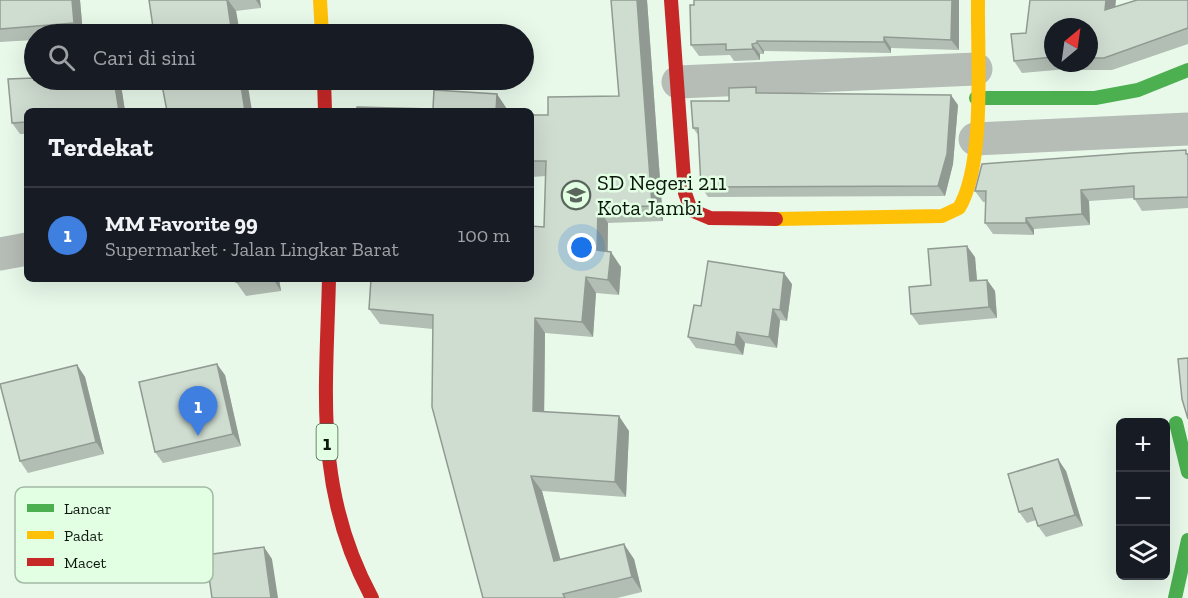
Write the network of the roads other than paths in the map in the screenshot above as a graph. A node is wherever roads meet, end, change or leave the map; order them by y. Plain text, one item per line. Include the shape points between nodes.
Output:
1 (320, 0) edge
2 (671, 0) edge
3 (978, 0) edge
4 (321, 24) edge
5 (1188, 70) edge
6 (678, 82) junction
7 (976, 84) junction
8 (324, 90) edge
9 (325, 108) edge
10 (1188, 129) edge
11 (975, 138) junction
12 (24, 250) edge
13 (0, 254) edge
14 (328, 282) edge
15 (1176, 423) dead end
16 (1188, 472) edge
17 (1188, 540) edge
18 (372, 598) edge
19 (1175, 598) edge

1 - 4 main road
2 - 6 main road
3 - 7 main road
5 - 7 main road via 1138,90 1095,98
6 - 7 street
6 - 11 main road via 685,193 691,210 710,218 942,216 962,205
7 - 11 main road
8 - 9 main road
10 - 11 street
12 - 13 street
14 - 18 main road, 1 via 327,446 335,506 353,563
15 - 16 main road
17 - 19 main road

